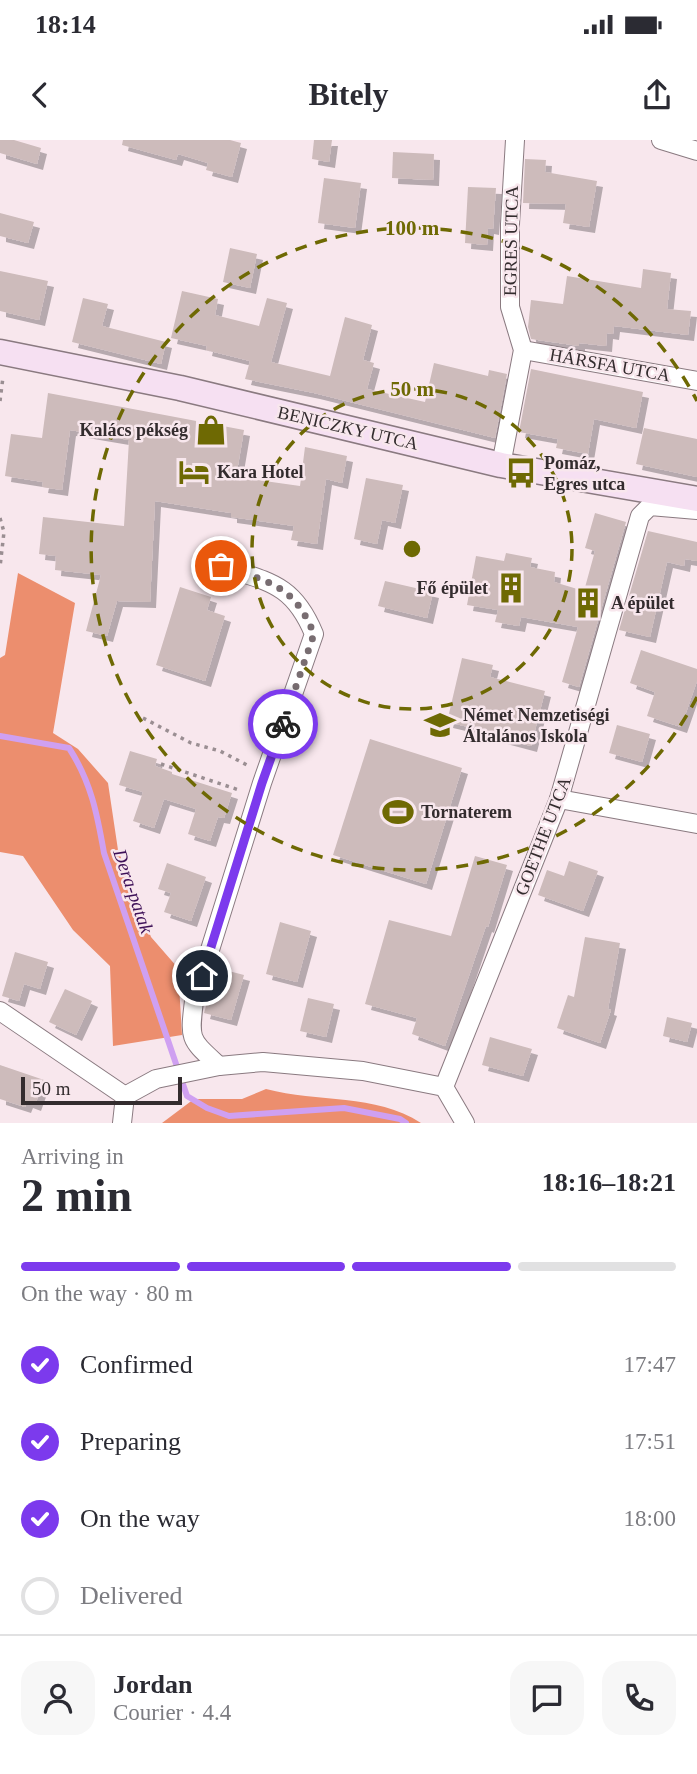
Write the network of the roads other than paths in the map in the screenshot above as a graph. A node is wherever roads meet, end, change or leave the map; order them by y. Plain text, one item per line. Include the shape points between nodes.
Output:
1 (515, 140) edge
2 (661, 140) edge
3 (697, 151) edge
4 (523, 349) junction
5 (0, 352) edge
6 (697, 381) edge
7 (501, 465) junction
8 (697, 499) edge
9 (697, 510) edge
10 (221, 566) dead end
11 (559, 799) junction
12 (697, 824) edge
13 (0, 1011) edge
14 (219, 1066) junction
15 (444, 1087) junction
16 (125, 1096) junction
17 (122, 1123) edge
18 (465, 1123) edge

1 - 4 street, EGRES UTCA via 510,307
2 - 3 street
4 - 6 street, HÁRSFA UTCA
4 - 7 street, EGRES UTCA
5 - 7 main road, BENICZKY UTCA via 180,388
7 - 8 main road, BENICZKY UTCA
9 - 11 street, GOETHE UTCA via 650,506 640,516
10 - 14 street via 277,584 298,604 314,634 194,1001 190,1030 195,1043
11 - 12 street
11 - 15 street, GOETHE UTCA
13 - 16 street
14 - 15 street via 262,1062 363,1071
14 - 16 street via 156,1079
15 - 18 street
16 - 17 street

